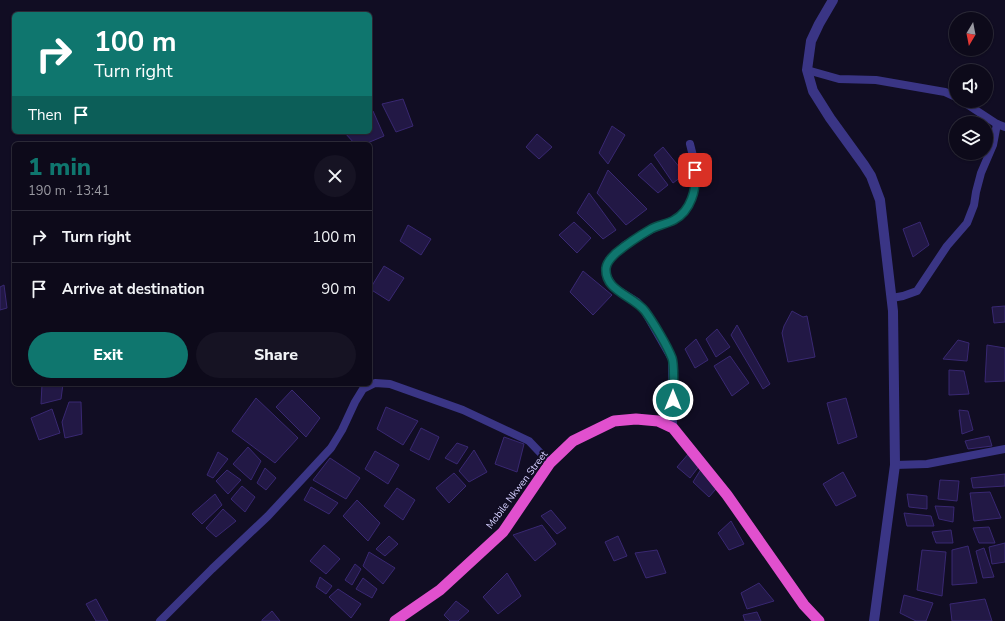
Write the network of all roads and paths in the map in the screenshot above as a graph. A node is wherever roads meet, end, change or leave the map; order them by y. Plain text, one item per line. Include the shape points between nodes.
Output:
1 (833, 0) edge
2 (807, 70) junction
3 (949, 93) edge
4 (973, 108) edge
5 (997, 124) junction
6 (1005, 127) edge
7 (690, 144) dead end
8 (892, 298) junction
9 (372, 384) edge
10 (369, 386) edge
11 (673, 428) junction
12 (1005, 449) edge
13 (550, 463) junction
14 (894, 465) junction
15 (160, 621) edge
16 (395, 621) edge
17 (819, 621) edge
18 (874, 621) edge

1 - 2 street via 811,42
2 - 3 street via 839,79 876,80
2 - 8 street via 813,92 871,176 880,200
4 - 5 street
5 - 6 street
5 - 8 street via 967,223 947,246 917,291
7 - 11 street via 696,181 686,210 674,220 652,228 625,245 609,260 606,267 607,276 613,286 637,302 644,310 672,360
8 - 14 street
9 - 13 street via 390,384 470,413 529,441
10 - 15 street via 363,389 355,402 331,448 268,516
11 - 13 highway, Mobile Nkwen Street via 658,421 614,421 573,441
11 - 17 highway, Mobile Nkwen Street via 728,495 804,605
12 - 14 street via 927,464
13 - 16 highway, Mobile Nkwen Street via 503,532 440,590
14 - 18 street

